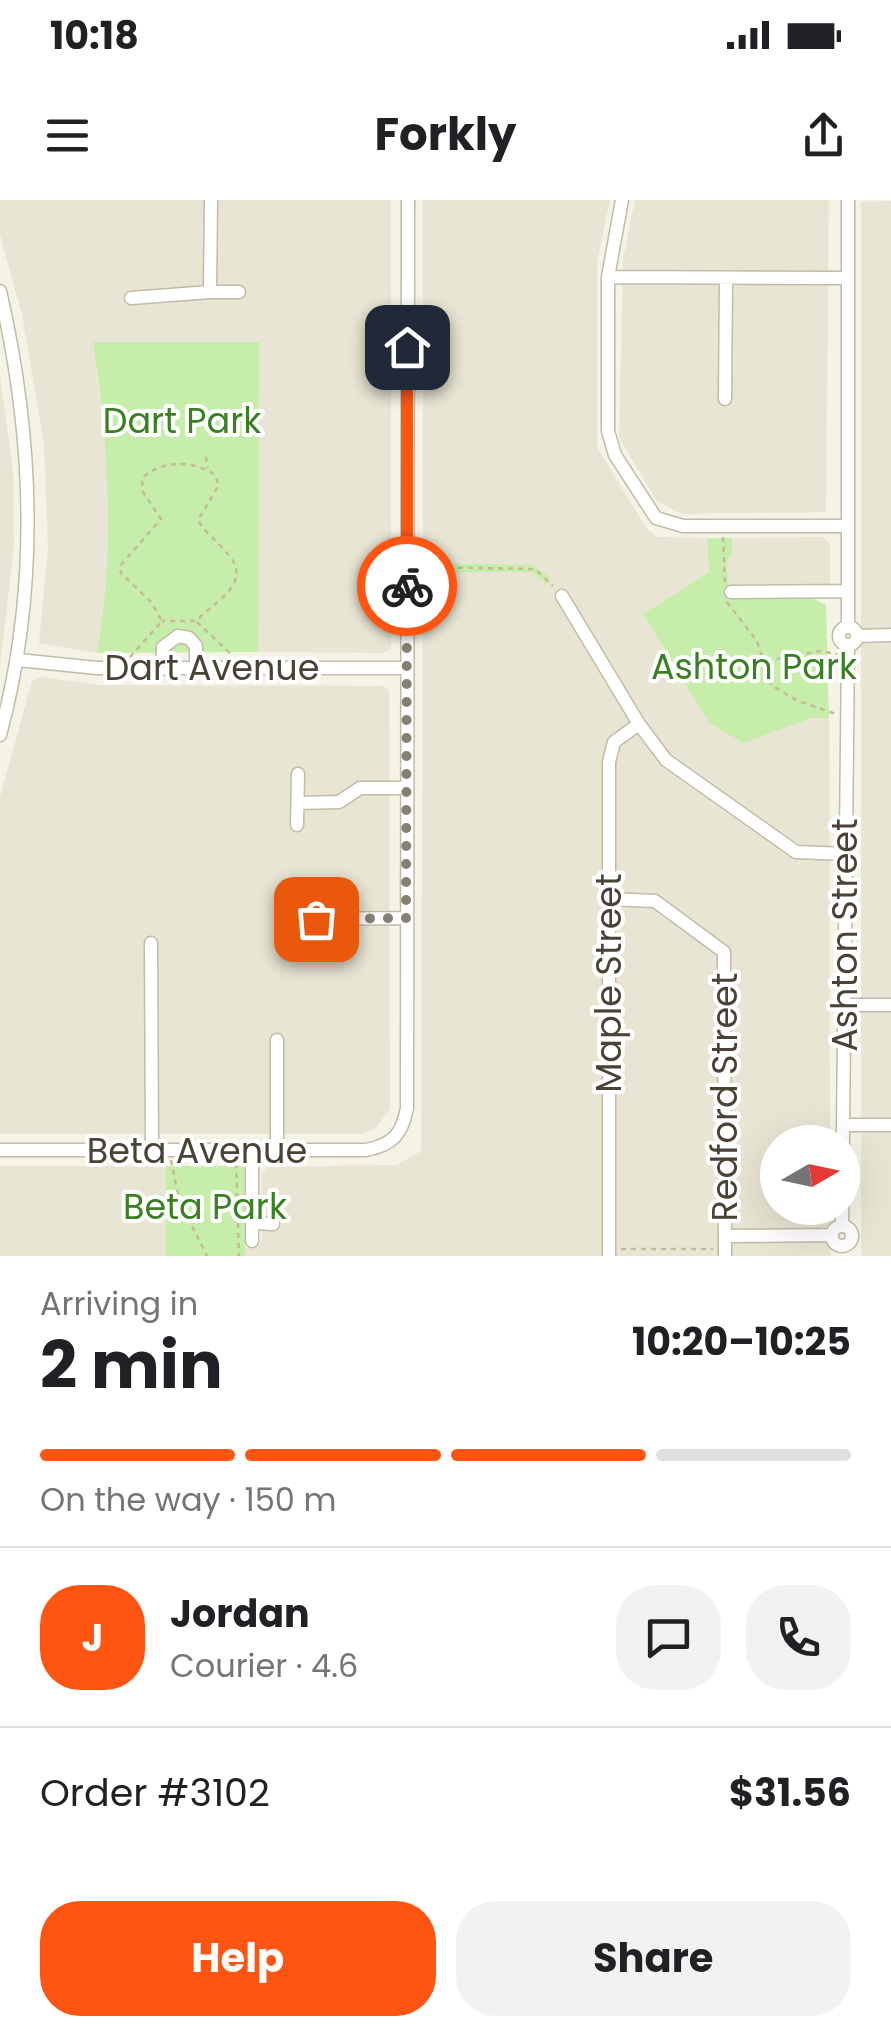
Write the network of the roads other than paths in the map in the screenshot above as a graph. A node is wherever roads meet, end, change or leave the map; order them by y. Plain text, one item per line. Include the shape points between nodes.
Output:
1 (211, 200) edge
2 (408, 200) edge
3 (622, 200) edge
4 (848, 200) edge
5 (608, 276) junction
6 (845, 278) junction
7 (726, 280) junction
8 (0, 291) edge
9 (210, 292) junction
10 (239, 292) dead end
11 (130, 298) dead end
12 (726, 399) dead end
13 (846, 526) junction
14 (846, 591) junction
15 (731, 592) dead end
16 (562, 596) road end
17 (891, 635) edge
18 (851, 641) junction
19 (18, 660) junction
20 (407, 668) junction
21 (162, 669) junction
22 (196, 669) junction
23 (639, 724) junction
24 (0, 734) edge
25 (298, 774) dead end
26 (406, 788) junction
27 (298, 803) junction
28 (297, 825) dead end
29 (845, 854) junction
30 (608, 899) junction
31 (406, 918) junction
32 (316, 919) dead end
33 (151, 943) dead end
34 (845, 1005) junction
35 (891, 1005) edge
36 (276, 1040) dead end
37 (845, 1125) edge
38 (860, 1125) edge
39 (891, 1125) edge
40 (0, 1150) edge
41 (152, 1151) junction
42 (252, 1151) junction
43 (276, 1151) junction
44 (252, 1223) junction
45 (273, 1224) dead end
46 (252, 1241) dead end
47 (839, 1241) edge
48 (725, 1247) edge
49 (610, 1253) edge

1 - 9 street
2 - 20 street
3 - 5 street
4 - 6 street, Ashton Street
5 - 7 street
5 - 13 street via 610,444 656,518 669,525
6 - 7 street
6 - 13 street, Ashton Street
7 - 12 street
8 - 19 street via 22,408 28,490 28,577
9 - 10 street
9 - 11 street
13 - 14 street, Ashton Street
14 - 15 street
14 - 18 street, Ashton Street
16 - 23 street
17 - 18 street
18 - 29 street, Ashton Street
19 - 21 street, Dart Avenue
19 - 24 street
20 - 22 street, Dart Avenue
20 - 26 street
21 - 22 street, Dart Avenue
21 - 22 street via 163,647 178,636 196,646
23 - 29 street via 666,760 788,847
23 - 30 street, Maple Street via 614,742 609,762
25 - 27 street
26 - 27 street via 360,788 339,802
26 - 31 street
27 - 28 street
29 - 34 street, Ashton Street
30 - 48 street, Redford Street via 655,900 724,952
30 - 49 street, Maple Street
31 - 32 street
31 - 43 street, Beta Avenue via 403,1128 392,1142 366,1150
33 - 41 street
34 - 35 street
34 - 37 street, Ashton Street
36 - 43 street
38 - 39 street
40 - 41 street, Beta Avenue
41 - 42 street, Beta Avenue
42 - 43 street, Beta Avenue
42 - 44 street
44 - 45 street
44 - 46 street
47 - 48 street

